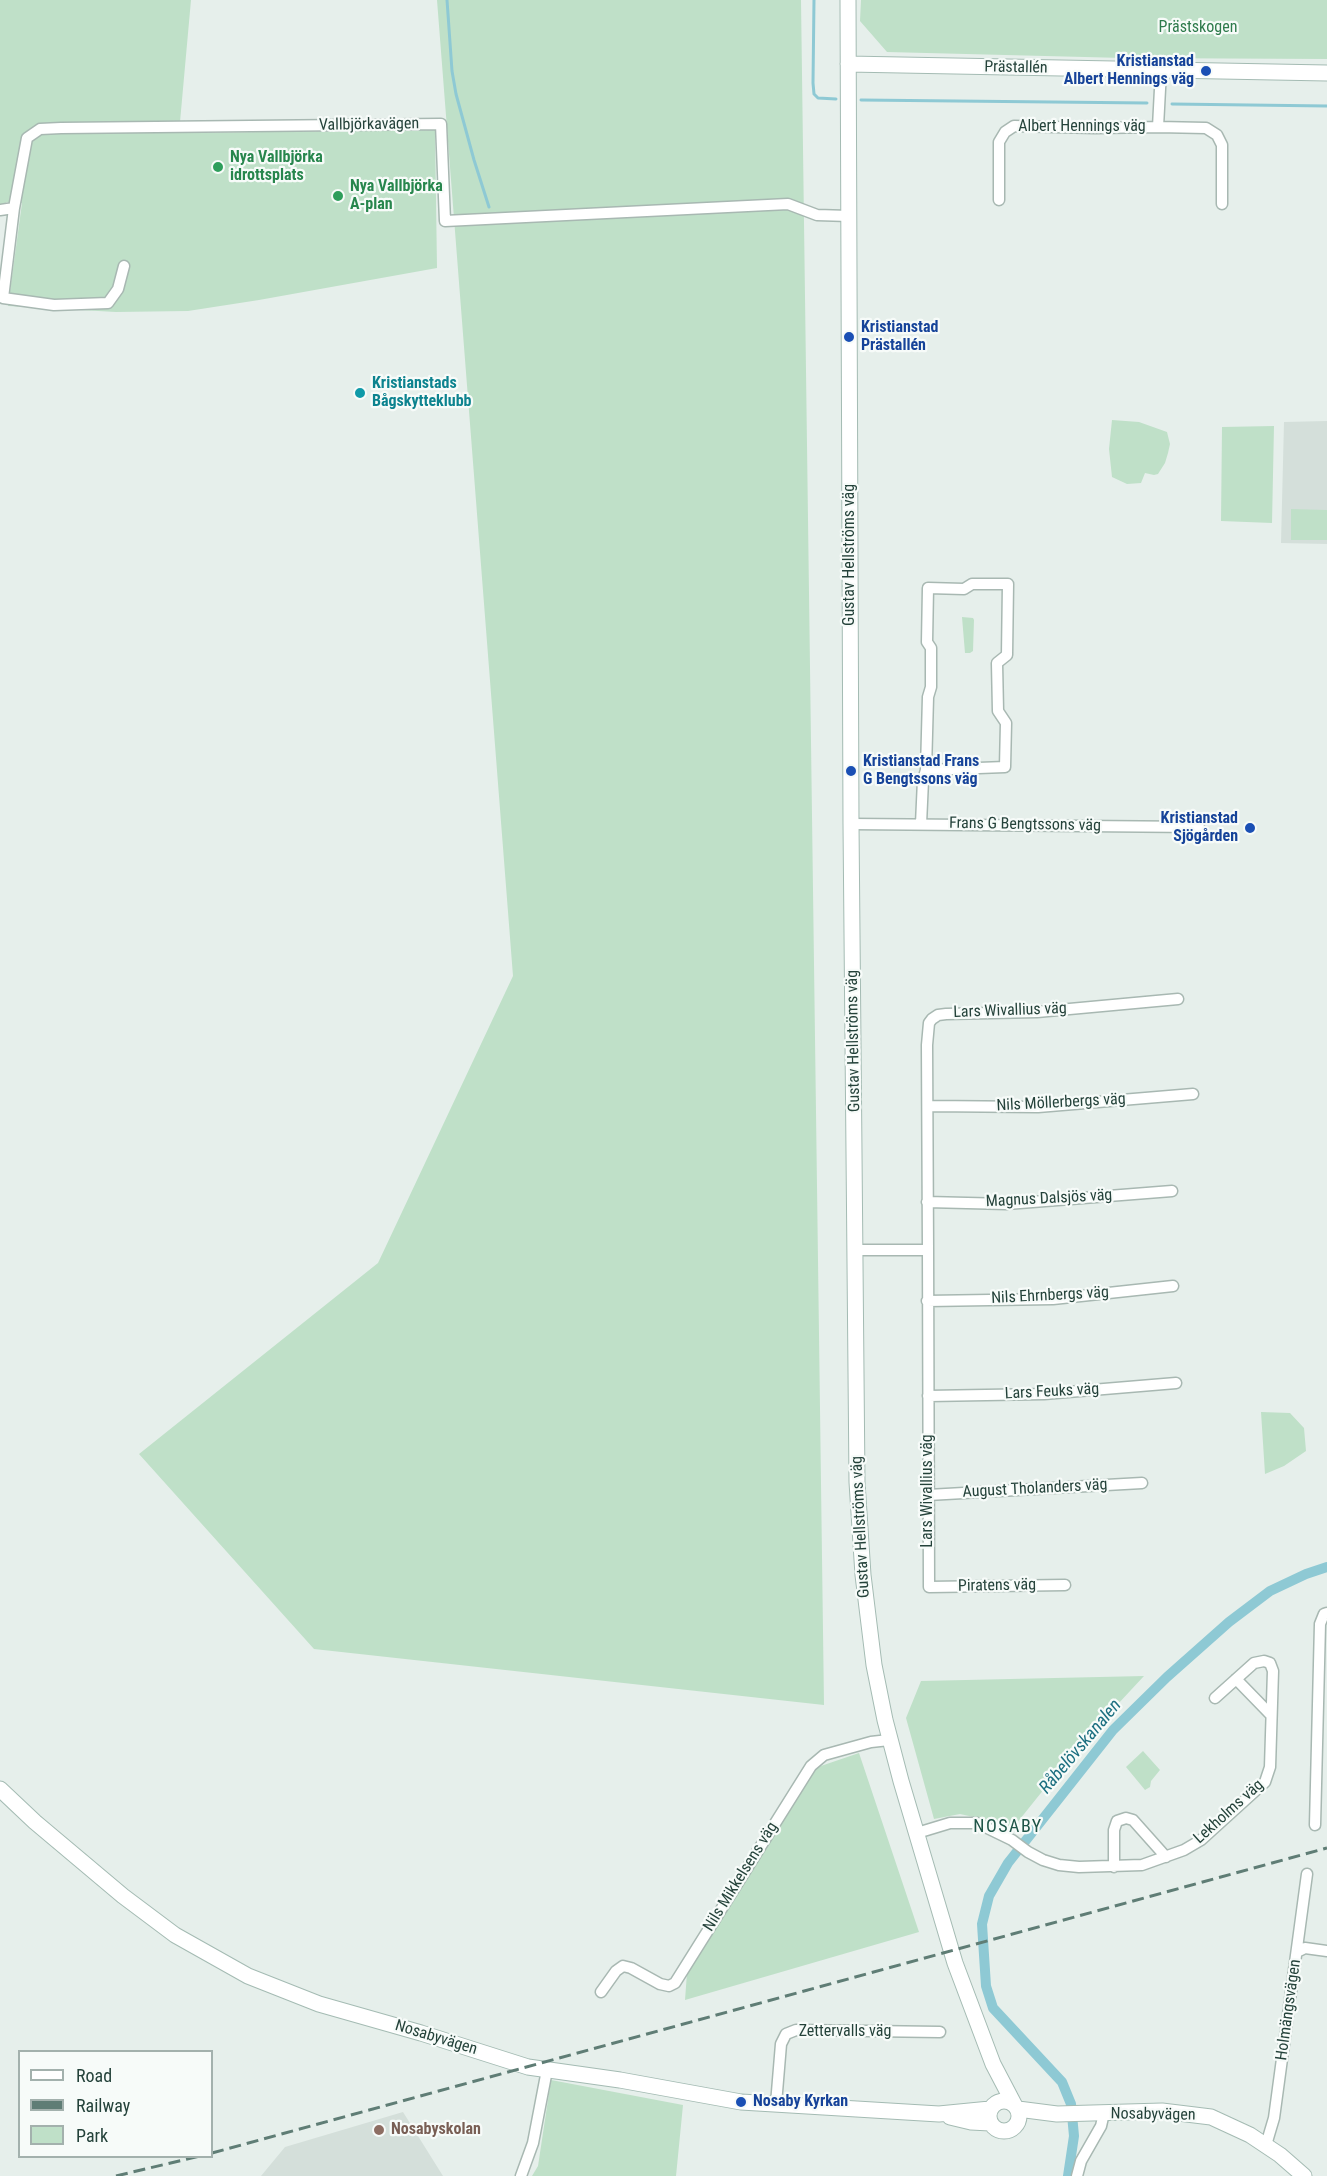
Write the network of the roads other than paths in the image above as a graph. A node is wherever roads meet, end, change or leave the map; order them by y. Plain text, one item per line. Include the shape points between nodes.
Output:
1 (848, 0) edge
2 (848, 64) junction
3 (1161, 70) junction
4 (1327, 73) edge
5 (1158, 127) junction
6 (999, 200) dead end
7 (1222, 204) dead end
8 (14, 208) junction
9 (0, 210) edge
10 (849, 216) junction
11 (124, 266) dead end
12 (926, 770) junction
13 (851, 824) junction
14 (921, 824) junction
15 (1199, 827) dead end
16 (1178, 999) dead end
17 (1193, 1094) dead end
18 (928, 1106) junction
19 (1172, 1191) dead end
20 (927, 1202) junction
21 (856, 1250) junction
22 (928, 1250) junction
23 (1173, 1286) dead end
24 (927, 1301) junction
25 (1176, 1383) dead end
26 (928, 1396) junction
27 (1142, 1483) dead end
28 (928, 1495) junction
29 (1065, 1585) dead end
30 (929, 1587) joint
31 (1327, 1613) edge
32 (1236, 1679) junction
33 (1215, 1698) dead end
34 (1271, 1715) junction
35 (890, 1740) junction
36 (1321, 1788) edge
37 (0, 1789) edge
38 (1315, 1825) dead end
39 (917, 1833) junction
40 (1166, 1857) junction
41 (1114, 1867) junction
42 (1307, 1874) dead end
43 (1327, 1951) edge
44 (1298, 1952) junction
45 (601, 1992) dead end
46 (940, 2032) dead end
47 (993, 2064) junction
48 (547, 2070) junction
49 (776, 2104) junction
50 (1017, 2108) junction
51 (993, 2111) junction
52 (1104, 2113) junction
53 (1067, 2114) junction
54 (1015, 2127) junction
55 (1266, 2145) junction
56 (521, 2176) edge
57 (1077, 2176) edge
58 (1304, 2176) edge

1 - 2 street, Gustav Hellströms väg
2 - 3 street, Prästallén
2 - 10 street, Gustav Hellströms väg
3 - 4 street, Prästallén
3 - 5 street, Albert Hennings väg
5 - 6 street, Albert Hennings väg via 1014,126 999,142
5 - 7 street, Albert Hennings väg via 1206,128 1217,135 1222,145
8 - 9 street
8 - 10 street, Vallbjörkavägen via 27,138 40,129 441,124 446,221 788,204 817,215
8 - 11 street via 3,298 54,305 108,303 118,289
10 - 13 street, Gustav Hellströms väg
12 - 12 street via 931,687 928,588 1008,584 1007,655 997,663 998,711 1006,723 1005,767
12 - 14 street
13 - 14 street, Frans G Bengtssons väg
13 - 21 street, Gustav Hellströms väg
14 - 15 street, Frans G Bengtssons väg
16 - 18 street, Lars Wivallius väg via 1037,1012 938,1015 929,1023 928,1030
17 - 18 street, Nils Möllerbergs väg via 1038,1107
18 - 20 street, Lars Wivallius väg
19 - 20 street, Magnus Dalsjös väg via 1006,1204
20 - 22 street, Lars Wivallius väg
21 - 22 street
21 - 35 street, Gustav Hellströms väg via 860,1540 868,1626
22 - 24 street, Lars Wivallius väg
23 - 24 street, Nils Ehrnbergs väg via 1053,1299
24 - 26 street, Lars Wivallius väg
25 - 26 street, Lars Feuks väg via 1044,1394
26 - 28 street, Lars Wivallius väg
27 - 28 street, August Tholanders väg
28 - 30 street, Lars Wivallius väg
29 - 30 street, Piratens väg
31 - 36 street via 1320,1624
32 - 33 street, Lekholms väg
32 - 34 street
32 - 34 street, Lekholms väg via 1254,1664 1270,1663
34 - 40 street, Lekholms väg via 1270,1767 1265,1782 1201,1840
35 - 39 street, Gustav Hellströms väg
35 - 45 street, Nils Mikkelsens väg via 824,1755 811,1766 675,1983 660,1984 623,1966
36 - 38 street
37 - 48 street, Nosabyvägen via 175,1935 248,1976 319,2004
39 - 41 street, Lekholms väg via 950,1823 977,1822 1059,1865
39 - 47 street, Gustav Hellströms väg via 955,1963
40 - 41 street, Lekholms väg via 1142,1865
40 - 41 street via 1133,1820 1126,1818 1118,1821 1114,1830
42 - 44 street, Holmängsvägen
43 - 44 street via 1305,1948
44 - 55 street, Holmängsvägen via 1274,2118
46 - 49 street, Zettervalls väg via 796,2030 786,2034 781,2044
47 - 50 street, Gustav Hellströms väg
47 - 51 street, Gustav Hellströms väg
48 - 49 street, Nosabyvägen via 741,2102
48 - 56 street via 533,2142
49 - 51 street, Nosabyvägen via 939,2114
50 - 51 street via 1008,2101
50 - 53 street, Nosabyvägen
50 - 54 street via 1019,2118
51 - 54 street via 995,2129 1009,2131
52 - 53 street, Nosabyvägen
52 - 55 street, Nosabyvägen via 1162,2111 1211,2117
52 - 57 street
53 - 54 street, Nosabyvägen
55 - 58 street, Nosabyvägen

